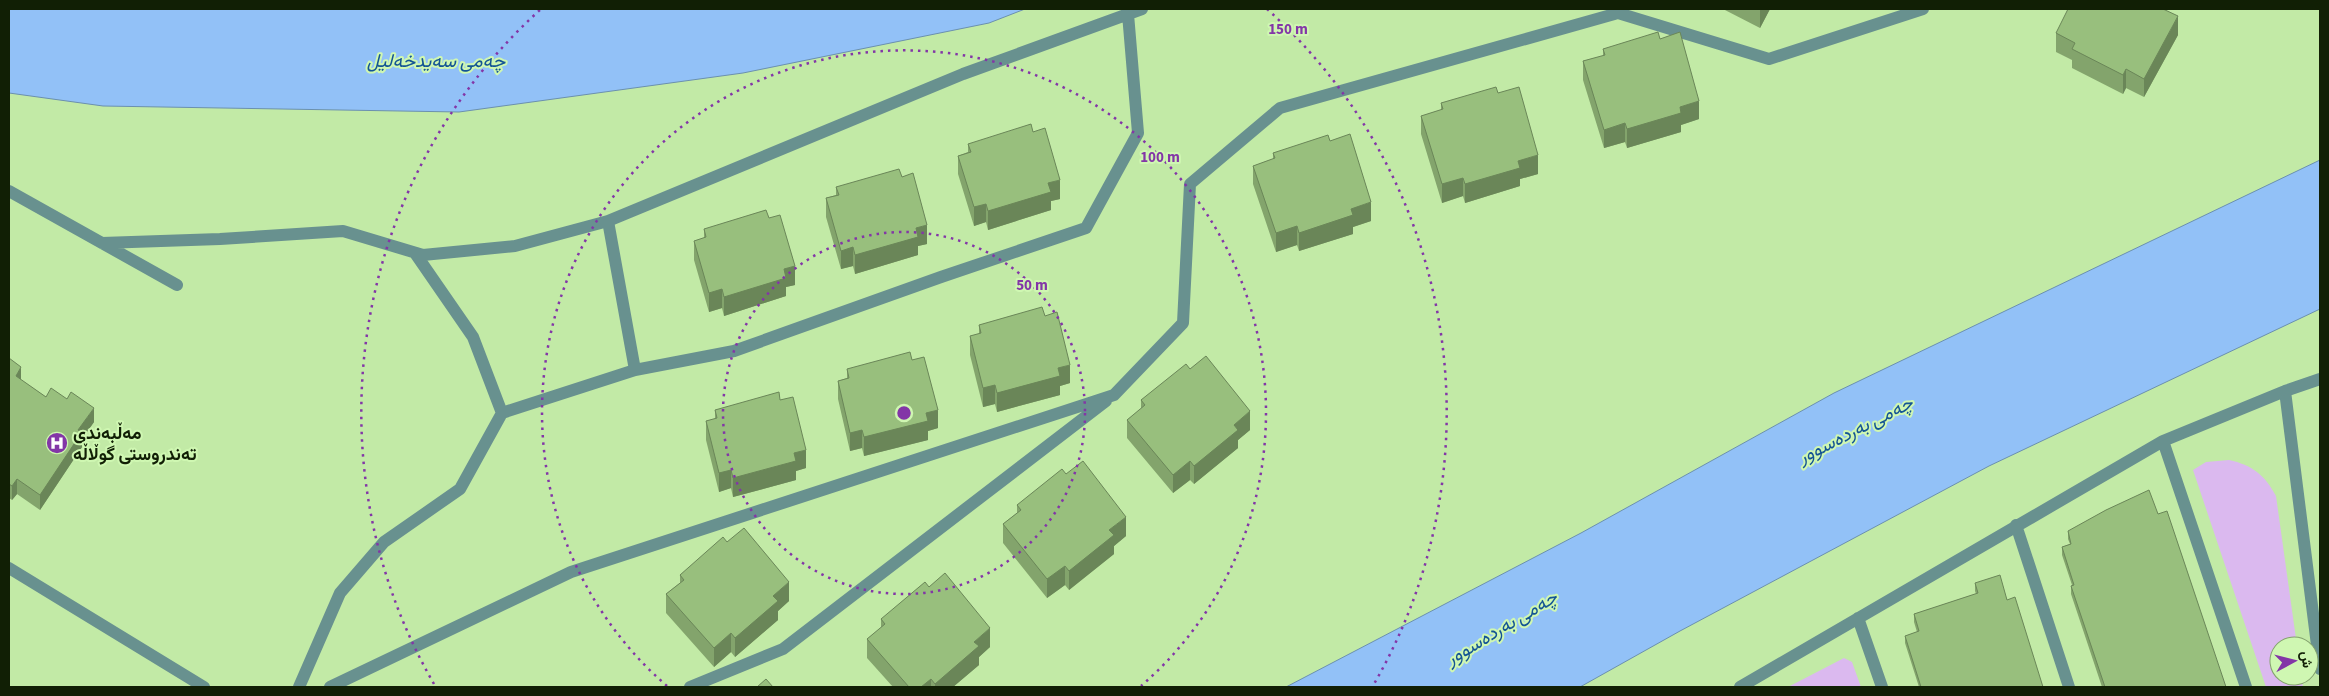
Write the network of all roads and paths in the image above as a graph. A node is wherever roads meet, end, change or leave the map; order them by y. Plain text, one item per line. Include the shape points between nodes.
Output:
1 (1142, 9) edge
2 (1923, 9) edge
3 (1128, 14) junction
4 (9, 191) edge
5 (608, 221) junction
6 (102, 243) junction
7 (415, 253) junction
8 (177, 285) dead end
9 (635, 370) junction
10 (2320, 379) edge
11 (2285, 391) junction
12 (1114, 395) junction
13 (502, 412) junction
14 (2163, 441) junction
15 (2016, 525) junction
16 (10, 572) edge
17 (1858, 618) junction
18 (2320, 669) edge
19 (349, 684) edge
20 (204, 687) edge
21 (299, 687) edge
22 (330, 687) edge
23 (690, 687) edge
24 (1740, 687) edge
25 (1882, 687) edge
26 (2069, 687) edge
27 (2246, 687) edge

1 - 3 street
2 - 12 street via 1769,59 1618,13 1280,108 1190,184 1183,323
3 - 5 street via 963,74
3 - 9 street via 1138,133 1086,228 734,351
4 - 6 street
5 - 7 street via 515,246 423,255
5 - 9 street
6 - 7 street via 343,231
6 - 8 street
7 - 13 street via 473,337
9 - 13 street
10 - 11 street
11 - 14 street
11 - 18 street
12 - 19 street via 571,572
12 - 23 street via 783,649
13 - 21 street via 460,489 384,542 340,593
14 - 15 street
14 - 27 street
15 - 17 street
15 - 26 street
16 - 20 street
17 - 24 street
17 - 25 street
19 - 22 street

